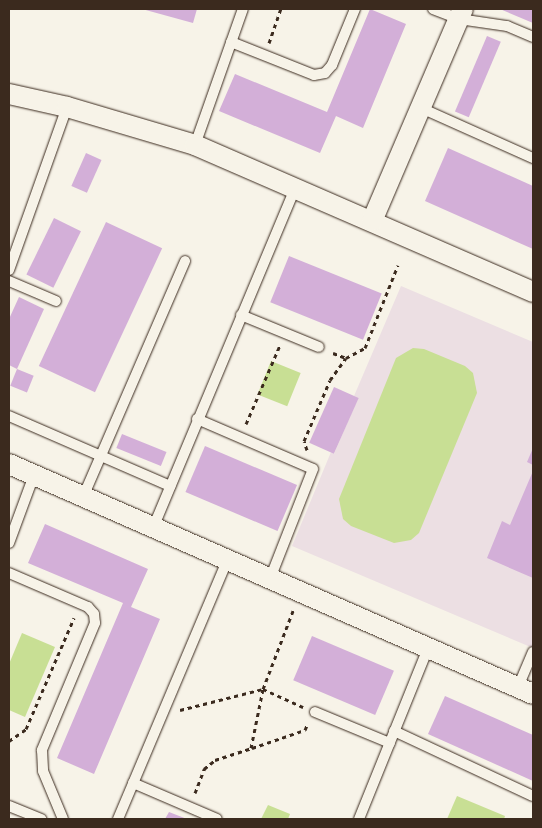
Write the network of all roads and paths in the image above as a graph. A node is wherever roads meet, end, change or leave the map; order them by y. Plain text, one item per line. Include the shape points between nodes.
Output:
1 (243, 9) edge
2 (281, 9) edge
3 (356, 9) edge
4 (433, 9) edge
5 (461, 14) edge
6 (533, 37) edge
7 (231, 42) junction
8 (264, 55) junction
9 (9, 94) edge
10 (67, 107) junction
11 (420, 108) junction
12 (195, 146) junction
13 (533, 158) edge
14 (295, 188) junction
15 (372, 222) junction
16 (185, 261) dead end
17 (398, 265) dead end
18 (9, 270) edge
19 (9, 282) edge
20 (533, 292) edge
21 (56, 301) dead end
22 (241, 315) junction
23 (286, 333) junction
24 (319, 347) dead end
25 (9, 416) edge
26 (198, 419) junction
27 (240, 437) junction
28 (100, 456) junction
29 (9, 464) edge
30 (313, 469) junction
31 (34, 475) junction
32 (170, 486) junction
33 (83, 497) junction
34 (153, 528) junction
35 (9, 543) edge
36 (227, 560) junction
37 (9, 573) edge
38 (270, 579) junction
39 (300, 592) junction
40 (80, 603) junction
41 (428, 648) junction
42 (533, 652) edge
43 (263, 689) junction
44 (526, 691) edge
45 (315, 712) junction
46 (162, 715) junction
47 (394, 731) junction
48 (9, 741) edge
49 (390, 743) junction
50 (251, 748) junction
51 (133, 783) junction
52 (533, 796) edge
53 (9, 806) edge
54 (190, 808) junction
55 (362, 818) edge
56 (41, 819) edge
57 (63, 819) edge
58 (118, 819) edge
59 (217, 819) edge

1 - 7 lane
2 - 8 path
3 - 8 lane via 332,65 325,73 314,75
4 - 5 lane
5 - 6 lane via 507,26
5 - 11 street
7 - 8 lane
7 - 12 lane
9 - 10 street
10 - 12 street
10 - 18 lane
11 - 13 lane
11 - 15 street
12 - 14 street
14 - 15 street
14 - 22 lane
15 - 20 street
16 - 28 lane
17 - 30 path via 365,348 346,358 330,380 304,441
19 - 21 lane
22 - 23 lane
22 - 26 lane
23 - 24 lane
23 - 27 path
25 - 28 lane
26 - 27 lane
26 - 32 lane
27 - 30 lane
28 - 32 lane
28 - 33 lane
29 - 31 street
30 - 38 lane
31 - 33 street
31 - 35 lane
32 - 34 lane
33 - 34 street
34 - 36 street
36 - 38 street
36 - 46 lane
37 - 40 lane
38 - 39 street
39 - 41 street
39 - 43 path
40 - 48 path via 26,729
40 - 57 lane via 94,614 95,623 42,750 43,771
41 - 44 street
41 - 47 lane
42 - 44 lane
43 - 45 path
43 - 46 path
43 - 50 path
45 - 49 lane
45 - 50 path via 304,730
46 - 51 lane
47 - 49 lane
47 - 52 lane
49 - 55 lane
50 - 54 path via 215,760 204,769
51 - 54 lane
51 - 58 lane
53 - 56 lane
54 - 59 lane

